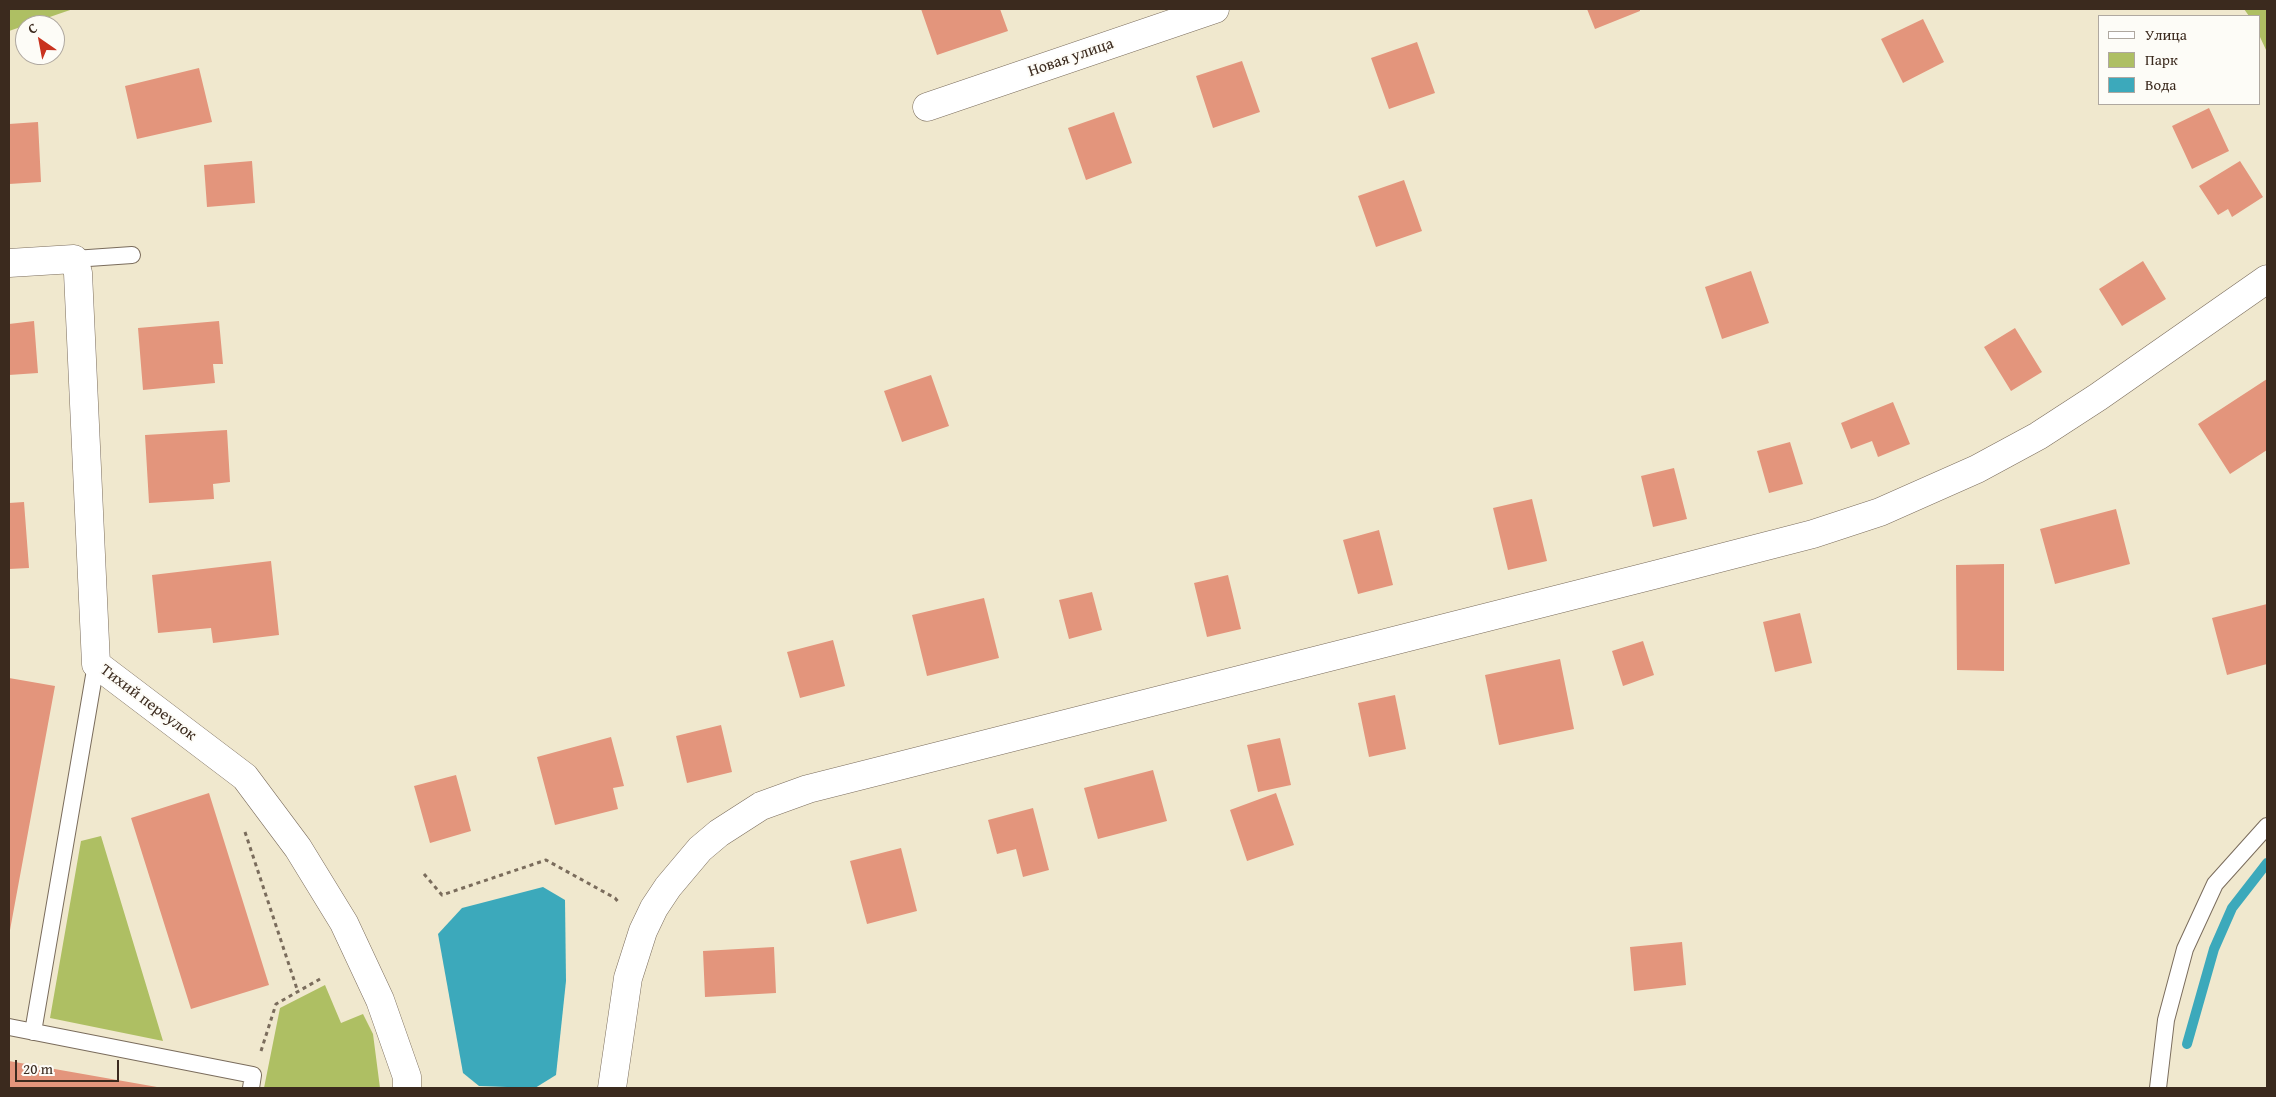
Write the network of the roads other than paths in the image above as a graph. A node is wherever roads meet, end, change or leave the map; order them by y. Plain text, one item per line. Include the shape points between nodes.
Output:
1 (1215, 9) edge
2 (927, 107) dead end
3 (132, 256) dead end
4 (74, 259) junction
5 (9, 262) edge
6 (2267, 279) edge
7 (96, 664) junction
8 (2267, 826) edge
9 (9, 1028) edge
10 (33, 1032) junction
11 (252, 1081) edge
12 (408, 1088) edge
13 (612, 1088) edge
14 (2158, 1088) edge

1 - 2 street, Новая улица
3 - 4 lane
4 - 5 street
4 - 7 street, Тихий переулок via 78,274
6 - 13 street via 2038,436 1977,470 1880,512 1812,534 1663,573 784,796 740,819 700,849 668,888 643,931 628,978
7 - 10 lane
7 - 12 street, Тихий переулок via 245,776 298,848 344,923 380,1000
8 - 14 lane via 2215,884 2186,949 2166,1020
9 - 10 lane
10 - 11 lane

